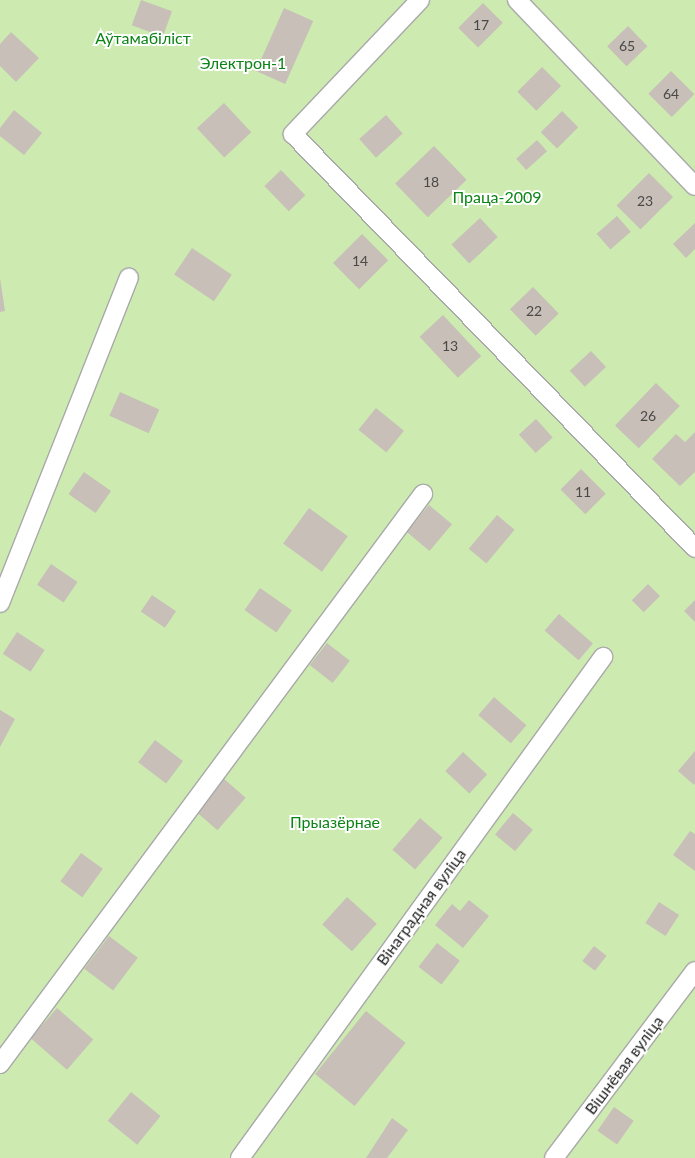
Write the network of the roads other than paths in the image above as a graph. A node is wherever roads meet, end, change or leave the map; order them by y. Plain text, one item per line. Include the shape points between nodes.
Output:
1 (420, 0) edge
2 (517, 0) edge
3 (695, 186) edge
4 (129, 278) dead end
5 (423, 494) dead end
6 (695, 548) edge
7 (0, 603) edge
8 (603, 657) dead end
9 (695, 971) edge
10 (0, 1064) edge
11 (240, 1158) edge
12 (554, 1158) edge

1 - 6 lane via 293,134
2 - 3 lane
4 - 7 lane
5 - 10 lane
8 - 11 lane, Вінаградная вуліца
9 - 12 lane, Вішнёвая вуліца

